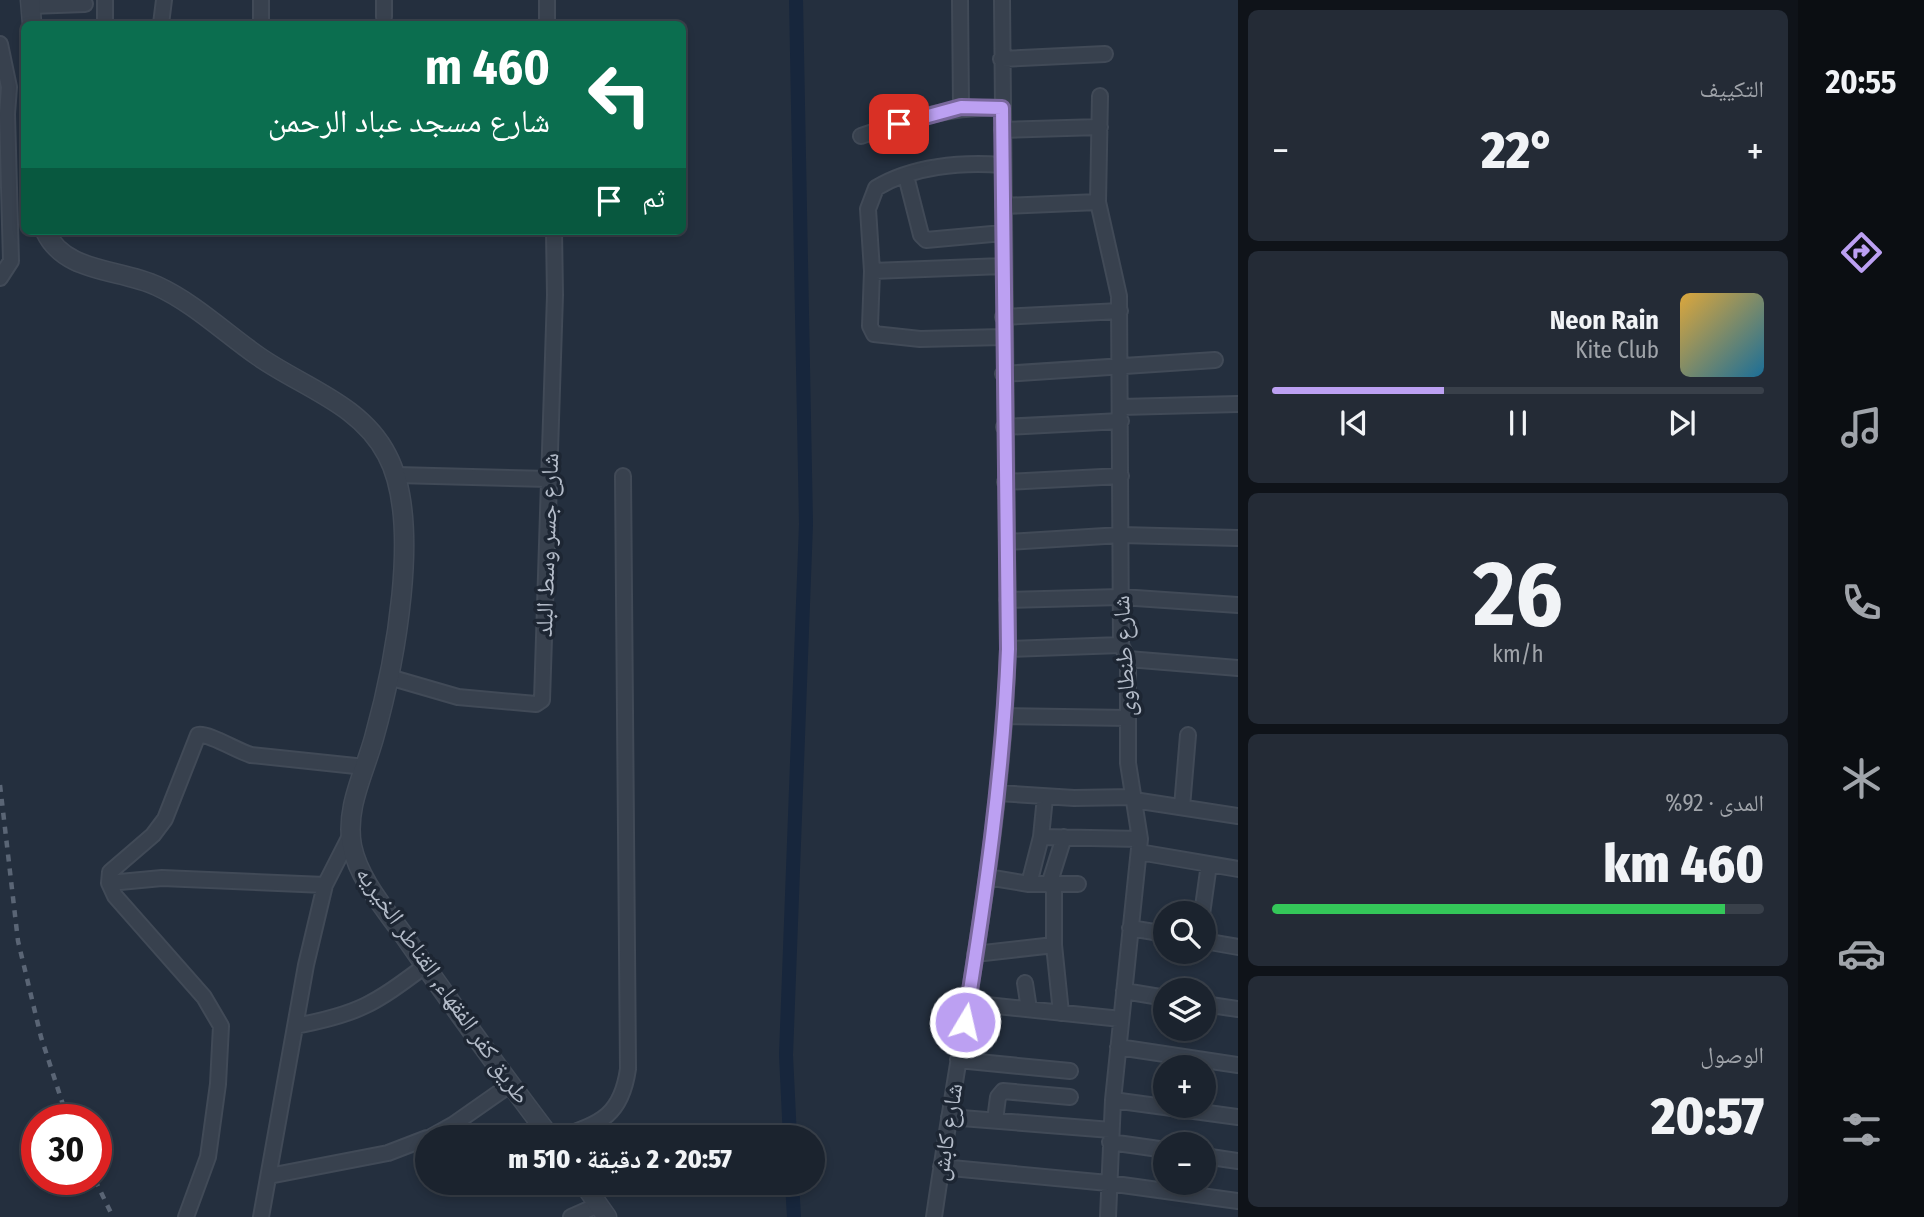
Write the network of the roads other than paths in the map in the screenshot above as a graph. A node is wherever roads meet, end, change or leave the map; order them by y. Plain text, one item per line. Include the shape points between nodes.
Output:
1 (105, 0) edge
2 (164, 0) edge
3 (261, 0) edge
4 (384, 0) edge
5 (547, 0) edge
6 (960, 0) edge
7 (1002, 0) edge
8 (30, 3) edge
9 (85, 4) dead end
10 (384, 17) dead end
11 (32, 21) edge
12 (105, 21) edge
13 (162, 21) edge
14 (261, 21) edge
15 (547, 21) edge
16 (0, 44) edge
17 (1105, 54) dead end
18 (1001, 60) junction
19 (1100, 96) dead end
20 (961, 107) junction
21 (1002, 108) junction
22 (1100, 127) junction
23 (1002, 130) junction
24 (861, 136) dead end
25 (1002, 165) junction
26 (906, 176) junction
27 (1098, 202) junction
28 (1003, 206) junction
29 (1003, 233) junction
30 (48, 235) edge
31 (554, 235) edge
32 (1003, 266) junction
33 (872, 271) junction
34 (0, 278) edge
35 (1120, 311) junction
36 (1003, 317) junction
37 (1003, 337) junction
38 (1215, 360) dead end
39 (1121, 366) junction
40 (1003, 374) junction
41 (1238, 404) edge
42 (1121, 414) junction
43 (1004, 427) junction
44 (397, 475) junction
45 (623, 476) dead end
46 (1121, 476) junction
47 (549, 479) junction
48 (1005, 482) junction
49 (1121, 535) junction
50 (1238, 538) edge
51 (1007, 542) junction
52 (1121, 597) junction
53 (1007, 600) junction
54 (1238, 605) edge
55 (1121, 645) junction
56 (1008, 649) junction
57 (1128, 659) junction
58 (1238, 668) edge
59 (389, 677) junction
60 (1006, 716) junction
61 (1128, 718) junction
62 (1188, 735) dead end
63 (365, 767) junction
64 (998, 793) junction
65 (1045, 797) junction
66 (1133, 799) junction
67 (1182, 807) junction
68 (1238, 808) edge
69 (1238, 816) edge
70 (350, 836) junction
71 (1041, 837) junction
72 (1065, 838) junction
73 (1139, 846) junction
74 (1209, 864) junction
75 (1238, 869) edge
76 (987, 877) junction
77 (109, 883) junction
78 (1029, 884) junction
79 (1078, 884) dead end
80 (325, 885) junction
81 (1052, 885) junction
82 (1204, 901) edge
83 (1130, 928) junction
84 (1153, 932) edge
85 (1216, 943) edge
86 (1054, 945) junction
87 (1238, 947) edge
88 (975, 954) junction
89 (425, 965) junction
90 (1025, 982) dead end
91 (1124, 991) junction
92 (1153, 996) edge
93 (968, 1003) junction
94 (1216, 1006) edge
95 (1029, 1009) junction
96 (1238, 1009) edge
97 (1061, 1013) junction
98 (1121, 1019) junction
99 (295, 1026) junction
100 (1118, 1047) junction
101 (958, 1060) junction
102 (1238, 1065) edge
103 (1070, 1071) dead end
104 (510, 1084) junction
105 (1070, 1097) dead end
106 (1113, 1100) junction
107 (949, 1116) junction
108 (1238, 1117) edge
109 (995, 1120) junction
110 (452, 1125) edge
111 (541, 1125) edge
112 (593, 1125) edge
113 (1111, 1136) junction
114 (415, 1143) edge
115 (1153, 1147) edge
116 (1216, 1158) edge
117 (1238, 1161) edge
118 (942, 1167) junction
119 (269, 1176) junction
120 (1108, 1183) junction
121 (592, 1195) edge
122 (1238, 1201) edge
123 (603, 1211) edge
124 (186, 1217) edge
125 (261, 1217) edge
126 (571, 1217) edge
127 (934, 1217) edge
128 (1108, 1217) edge

1 - 12 street
2 - 13 street
3 - 14 street
4 - 10 street
5 - 15 street
6 - 20 street
7 - 18 street, شارع كابش
8 - 9 street
8 - 11 street
16 - 34 street via 9,87 11,261
17 - 18 street
18 - 21 street, شارع كابش
19 - 22 street, شارع طنطاوى
20 - 21 street
20 - 24 street
21 - 23 street, شارع كابش
22 - 23 street
22 - 27 street, شارع طنطاوى
23 - 25 street, شارع كابش
25 - 26 street via 972,163
25 - 28 street, شارع كابش
26 - 29 street via 920,235 926,240
26 - 33 street via 884,183 870,198
27 - 28 street
27 - 35 street, شارع طنطاوى
28 - 29 street, شارع كابش
29 - 32 street, شارع كابش
30 - 44 street, طريق كفر الفقهاء, القناطر الخيريه via 70,260 157,286 262,359 339,404 374,434
31 - 47 street, شارع جسر وسط البلد
32 - 33 street
32 - 36 street, شارع كابش
33 - 37 street via 870,326 874,334 920,339
35 - 36 street
35 - 39 street, شارع طنطاوى
36 - 37 street, شارع كابش
37 - 40 street, شارع كابش
38 - 39 street
39 - 40 street
39 - 42 street, شارع طنطاوى
40 - 43 street, شارع كابش
41 - 42 street
42 - 43 street
42 - 46 street, شارع طنطاوى
43 - 48 street, شارع كابش
44 - 47 street
44 - 59 street, طريق كفر الفقهاء, القناطر الخيريه via 403,501 402,578
45 - 112 street via 628,1069 612,1113
46 - 48 street
46 - 49 street, شارع طنطاوى
47 - 59 street, شارع جسر وسط البلد via 540,703 458,697
48 - 51 street, شارع كابش
49 - 50 street
49 - 51 street
49 - 52 street, شارع طنطاوى
51 - 53 street, شارع كابش
52 - 53 street
52 - 54 street
52 - 55 street, شارع طنطاوى
53 - 56 street, شارع كابش
55 - 56 street
55 - 57 street, شارع طنطاوى
56 - 60 street, شارع كابش
57 - 58 street
57 - 61 street, شارع طنطاوى
59 - 63 street, طريق كفر الفقهاء, القناطر الخيريه
60 - 61 street
60 - 64 street, شارع كابش
61 - 66 street, شارع طنطاوى
62 - 67 street
63 - 70 street, طريق كفر الفقهاء, القناطر الخيريه via 353,804
63 - 77 street via 251,755 234,751 208,735 198,735 165,819 138,849 111,867
64 - 65 street
64 - 76 street, شارع كابش
65 - 66 street
65 - 71 street
66 - 67 street
66 - 73 street, شارع طنطاوى
67 - 69 street
68 - 69 street
70 - 80 street
70 - 89 street, طريق كفر الفقهاء, القناطر الخيريه via 365,879
71 - 72 street
71 - 78 street
72 - 73 street
72 - 81 street
73 - 74 street
73 - 83 street, شارع طنطاوى
74 - 75 street
74 - 82 street
76 - 78 street
76 - 88 street, شارع كابش
77 - 80 street via 162,878
77 - 124 street via 129,916 204,996 220,1026 208,1157
78 - 81 street
79 - 81 street
80 - 99 street
81 - 86 street
83 - 84 street
83 - 91 street, شارع طنطاوى
85 - 87 street
86 - 88 street
86 - 97 street
88 - 93 street, شارع كابش
89 - 99 street via 363,1009
89 - 104 street, طريق كفر الفقهاء, القناطر الخيريه
90 - 95 street
91 - 92 street
91 - 98 street, شارع طنطاوى
93 - 95 street
93 - 101 street, شارع كابش
94 - 96 street
95 - 97 street
97 - 98 street
98 - 100 street, شارع طنطاوى
99 - 119 street
100 - 102 street
100 - 106 street, شارع طنطاوى
101 - 103 street
101 - 107 street, شارع كابش
104 - 110 street
104 - 111 street, طريق كفر الفقهاء, القناطر الخيريه
105 - 109 street via 1003,1091
106 - 108 street
106 - 113 street, شارع طنطاوى
107 - 109 street
107 - 118 street, شارع كابش
109 - 113 street
113 - 115 street
113 - 120 street, شارع طنطاوى
114 - 119 street via 388,1153
116 - 117 street
118 - 120 street
118 - 127 street, شارع كابش
119 - 125 street
120 - 122 street
120 - 128 street, شارع طنطاوى
121 - 123 street
123 - 126 street

